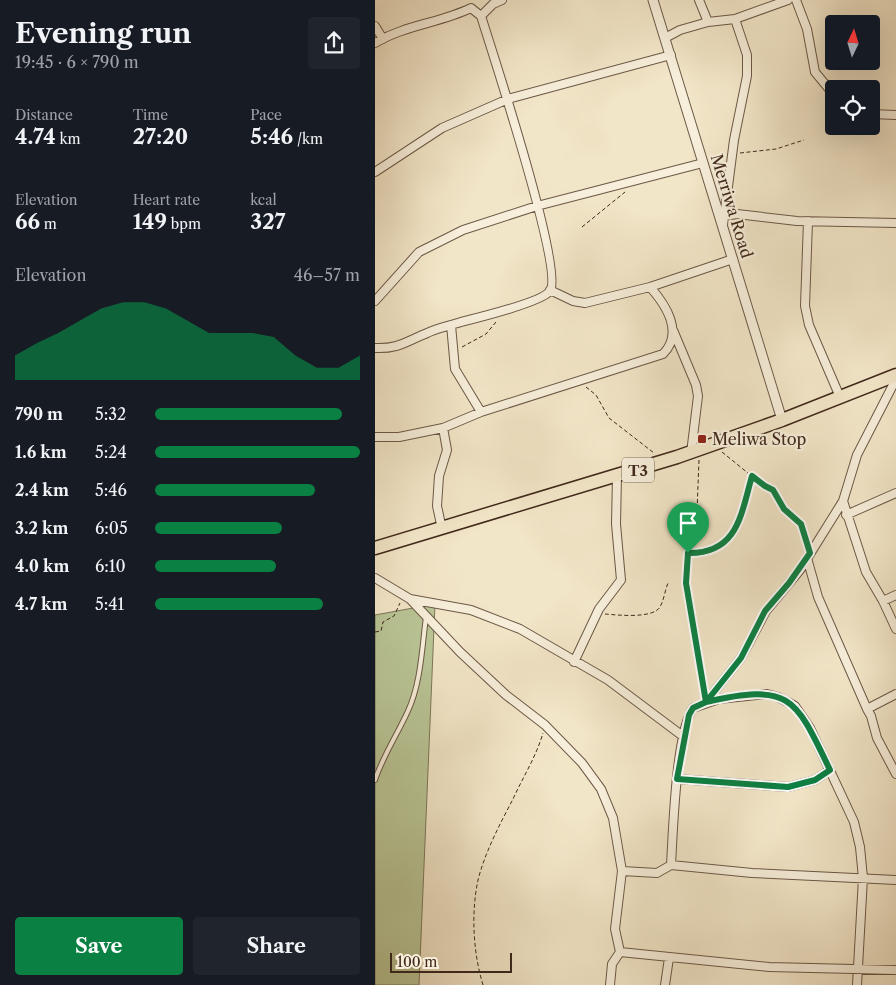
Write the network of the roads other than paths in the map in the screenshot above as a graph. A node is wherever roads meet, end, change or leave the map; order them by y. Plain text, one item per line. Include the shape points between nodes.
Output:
1 (465, 0) edge
2 (502, 0) edge
3 (653, 0) edge
4 (699, 0) edge
5 (788, 0) edge
6 (797, 0) edge
7 (471, 8) junction
8 (481, 16) junction
9 (735, 18) junction
10 (708, 22) junction
11 (375, 26) edge
12 (383, 38) junction
13 (665, 38) junction
14 (375, 43) edge
15 (671, 55) junction
16 (825, 84) edge
17 (508, 99) junction
18 (880, 114) edge
19 (896, 115) edge
20 (703, 163) junction
21 (375, 172) edge
22 (537, 206) junction
23 (724, 216) junction
24 (808, 221) junction
25 (896, 223) edge
26 (723, 226) junction
27 (733, 259) junction
28 (650, 287) junction
29 (550, 290) junction
30 (375, 301) edge
31 (451, 325) junction
32 (673, 329) junction
33 (375, 348) edge
34 (896, 374) edge
35 (896, 379) edge
36 (840, 397) junction
37 (481, 412) junction
38 (782, 420) junction
39 (443, 428) junction
40 (375, 437) edge
41 (695, 451) junction
42 (617, 476) junction
43 (896, 493) edge
44 (843, 501) junction
45 (846, 515) junction
46 (442, 529) junction
47 (375, 548) edge
48 (809, 555) junction
49 (375, 578) edge
50 (896, 595) edge
51 (410, 599) junction
52 (883, 601) junction
53 (426, 615) junction
54 (896, 629) edge
55 (575, 662) junction
56 (896, 694) edge
57 (706, 702) junction
58 (867, 709) junction
59 (684, 737) junction
60 (830, 770) junction
61 (896, 774) edge
62 (677, 779) junction
63 (375, 780) edge
64 (671, 865) junction
65 (622, 871) junction
66 (863, 878) junction
67 (896, 880) edge
68 (620, 952) junction
69 (669, 958) junction
70 (856, 968) junction
71 (896, 970) edge
72 (610, 985) edge
73 (665, 985) edge
74 (857, 985) edge

1 - 7 street
2 - 8 street
3 - 13 street, Merriwa Road
4 - 10 street
5 - 9 street
6 - 16 street via 807,29 815,72
7 - 8 street
7 - 12 street
8 - 17 street
9 - 10 street
9 - 23 street via 747,55 747,76
10 - 13 street
11 - 12 street
12 - 14 street
13 - 15 street, Merriwa Road
15 - 17 street
15 - 20 street, Merriwa Road
17 - 21 street via 442,128
17 - 22 street
18 - 19 street
20 - 22 street
20 - 26 street, Merriwa Road
22 - 29 street via 553,273
22 - 30 street via 463,230 425,248 410,260
23 - 24 street via 737,214
23 - 26 street
24 - 25 street
24 - 36 street via 805,306 809,324
26 - 27 street, Merriwa Road
27 - 28 street
27 - 38 street, Merriwa Road
28 - 29 street via 585,303
28 - 32 street via 668,311
29 - 31 street via 545,295 504,310
31 - 33 street via 391,349
31 - 37 street via 458,377
32 - 37 street via 669,348 663,354
32 - 41 street via 698,396
34 - 36 highway, T3
35 - 44 street via 857,455
36 - 38 highway, T3
37 - 39 street
38 - 41 highway, T3
39 - 40 street via 399,437
39 - 46 street via 447,450 439,476 437,506
41 - 42 highway, T3
42 - 46 highway, T3
42 - 55 street via 615,524 621,580 597,614
43 - 45 street
44 - 45 street
44 - 48 street
45 - 52 street via 866,572
46 - 47 highway, T3
48 - 57 street via 765,611 741,658
48 - 58 street via 818,597
49 - 51 street
50 - 52 street
51 - 53 street
51 - 55 street via 487,614
52 - 54 street
53 - 63 lane via 414,692
53 - 65 street via 460,652 506,695 545,725 582,763 601,789 613,818
55 - 59 street via 613,684
56 - 58 street
57 - 59 street via 691,711
57 - 60 street via 762,694 785,700 802,715
58 - 61 street via 877,738
59 - 62 street
60 - 62 street via 815,780 788,787
60 - 66 street via 854,822
62 - 64 street
64 - 65 street via 657,873
64 - 66 street via 752,873
65 - 68 street via 615,929
66 - 67 street
66 - 70 street
68 - 69 street
68 - 72 street via 612,964
69 - 70 street via 769,967
69 - 73 street
70 - 71 street
70 - 74 street

